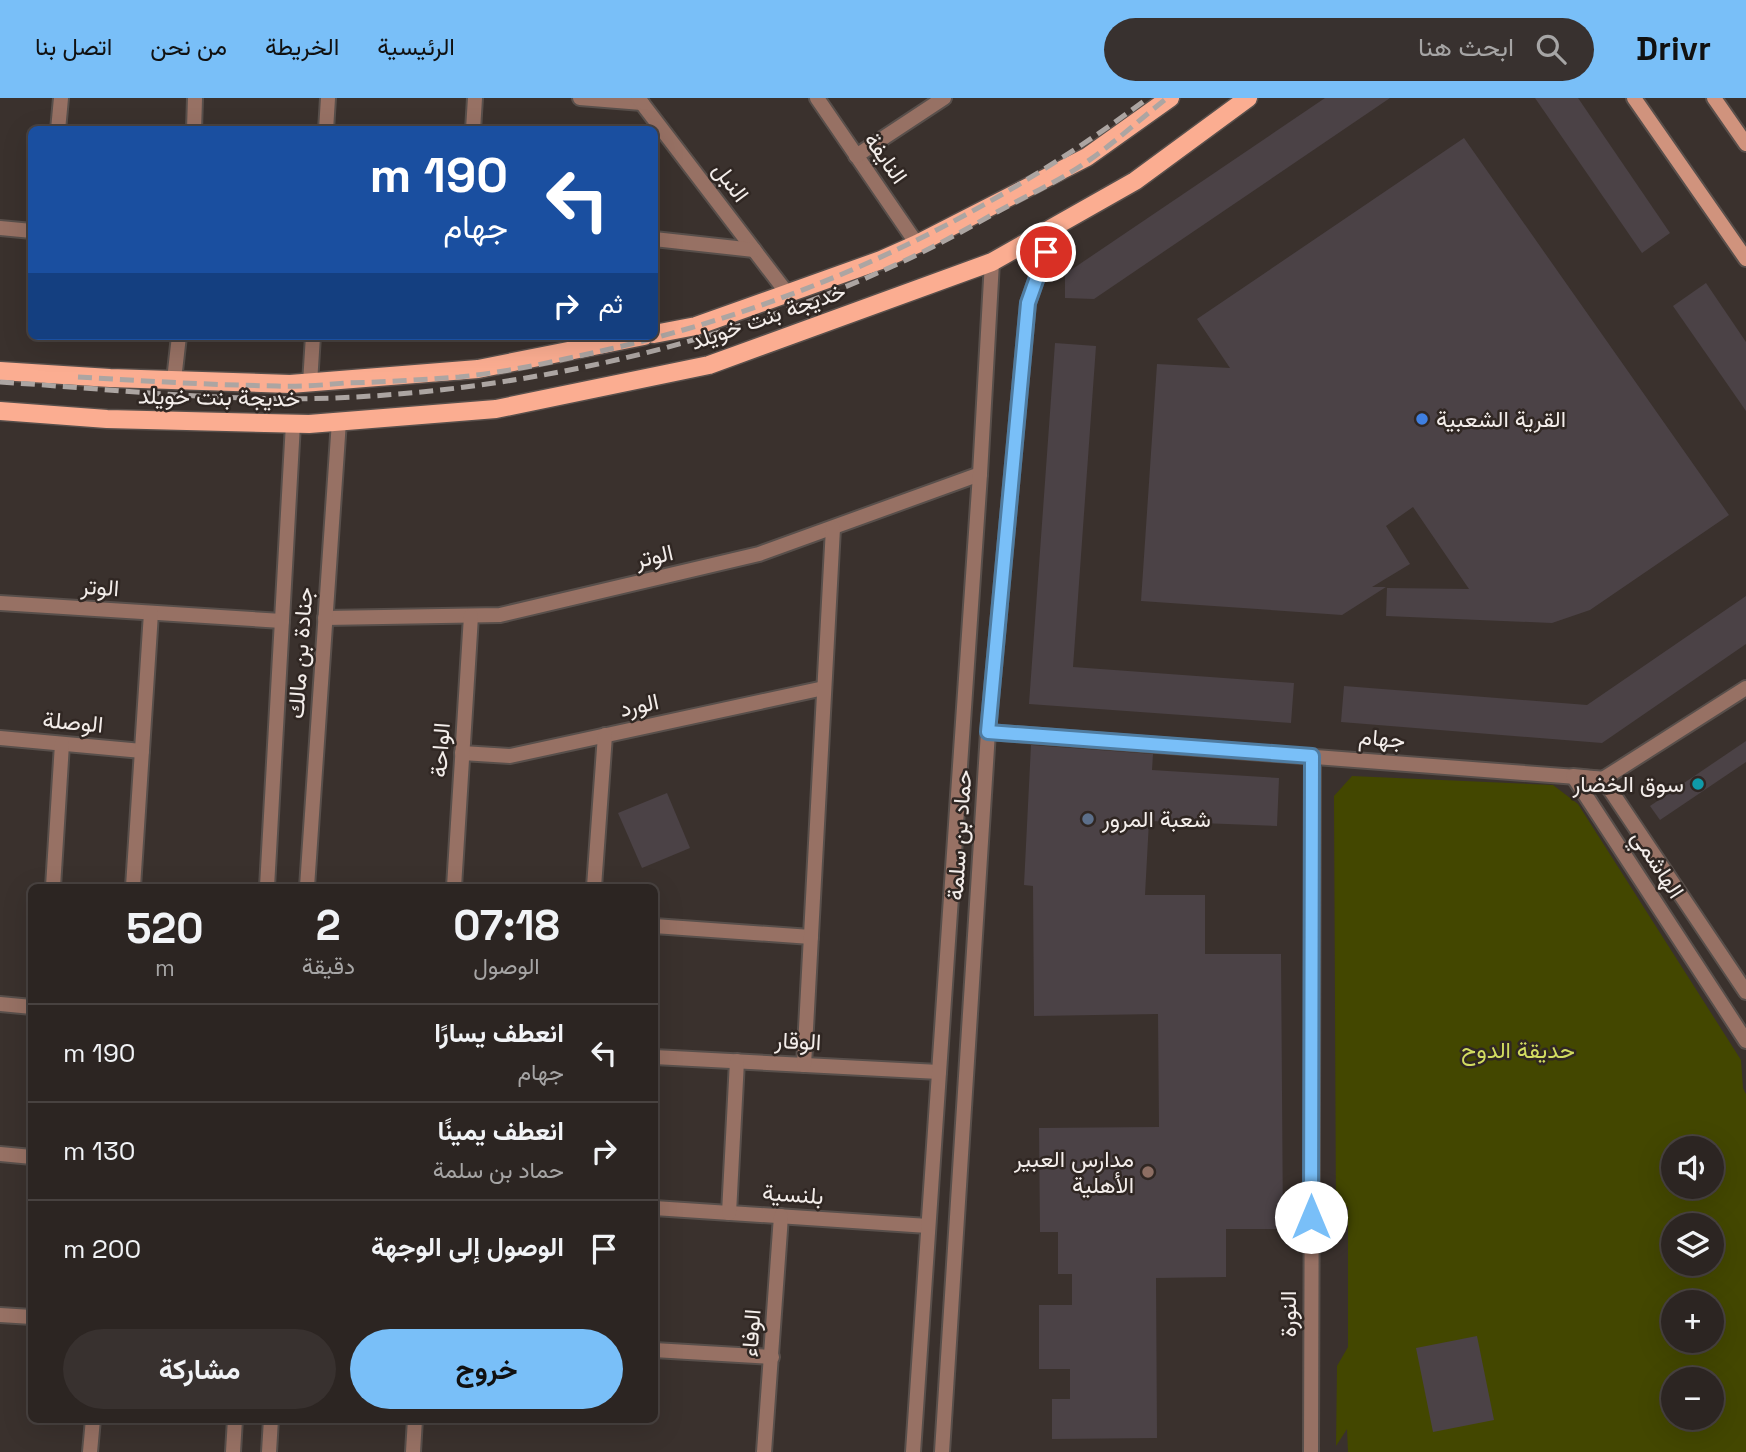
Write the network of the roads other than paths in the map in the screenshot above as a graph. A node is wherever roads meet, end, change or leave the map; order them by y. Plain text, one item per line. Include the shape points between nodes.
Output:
1 (61, 98) edge
2 (195, 98) edge
3 (328, 98) edge
4 (475, 98) edge
5 (580, 98) edge
6 (817, 98) edge
7 (944, 98) edge
8 (1170, 98) edge
9 (1248, 98) edge
10 (1634, 98) edge
11 (1714, 98) edge
12 (640, 101) edge
13 (58, 126) edge
14 (194, 126) edge
15 (326, 126) edge
16 (473, 126) edge
17 (1746, 144) edge
18 (856, 156) junction
19 (1055, 226) junction
20 (0, 228) edge
21 (28, 230) edge
22 (658, 239) edge
23 (917, 244) junction
24 (754, 250) junction
25 (1746, 259) edge
26 (992, 262) junction
27 (787, 293) junction
28 (658, 333) edge
29 (179, 340) edge
30 (313, 340) edge
31 (624, 340) edge
32 (0, 371) edge
33 (174, 380) junction
34 (310, 383) junction
35 (0, 411) edge
36 (339, 421) junction
37 (293, 424) junction
38 (980, 474) junction
39 (833, 527) junction
40 (0, 603) edge
41 (151, 613) junction
42 (471, 616) junction
43 (326, 618) junction
44 (282, 621) junction
45 (824, 688) junction
46 (1746, 688) edge
47 (988, 732) junction
48 (605, 735) junction
49 (0, 738) edge
50 (62, 744) junction
51 (142, 751) junction
52 (462, 753) junction
53 (1312, 756) junction
54 (1604, 779) junction
55 (53, 884) edge
56 (133, 884) edge
57 (267, 884) edge
58 (307, 884) edge
59 (454, 884) edge
60 (594, 884) edge
61 (658, 926) edge
62 (811, 937) junction
63 (1746, 992) edge
64 (0, 1004) edge
65 (28, 1007) edge
66 (1746, 1041) edge
67 (658, 1057) edge
68 (737, 1061) junction
69 (804, 1065) junction
70 (939, 1072) junction
71 (0, 1154) edge
72 (28, 1157) edge
73 (658, 1208) edge
74 (729, 1213) junction
75 (780, 1216) junction
76 (928, 1226) junction
77 (0, 1315) edge
78 (28, 1317) edge
79 (658, 1350) edge
80 (772, 1357) junction
81 (93, 1423) edge
82 (236, 1423) edge
83 (271, 1423) edge
84 (415, 1423) edge
85 (90, 1452) edge
86 (233, 1452) edge
87 (269, 1452) edge
88 (413, 1452) edge
89 (764, 1452) edge
90 (913, 1452) edge
91 (942, 1452) edge
92 (1311, 1452) edge

1 - 13 street
2 - 14 street
3 - 15 street
4 - 16 street
5 - 12 street
6 - 18 street, النايفة
7 - 18 street
8 - 23 main road, خديجة بنت خويلد via 1087,157
9 - 19 main road, خديجة بنت خويلد via 1135,181
10 - 25 main road
11 - 17 main road
12 - 24 street, النبل
18 - 23 street, النايفة
19 - 26 main road, خديجة بنت خويلد
19 - 47 street, حماد بن سلمة via 1028,303
20 - 21 street
22 - 24 street
23 - 27 main road, خديجة بنت خويلد
24 - 27 street, النبل
26 - 36 main road, خديجة بنت خويلد via 709,365 496,409
26 - 38 street, حماد بن سلمة
27 - 28 main road, خديجة بنت خويلد via 696,326
29 - 33 street
30 - 34 street
31 - 34 main road, خديجة بنت خويلد via 478,369
32 - 33 main road, خديجة بنت خويلد
33 - 34 main road, خديجة بنت خويلد
35 - 37 main road, خديجة بنت خويلد
36 - 37 main road, خديجة بنت خويلد
36 - 43 street, جنادة بن مالك
37 - 44 street, جنادة بن مالك
38 - 39 street, الوتر
38 - 70 street, حماد بن سلمة
39 - 42 street, الوتر via 759,554 499,615
39 - 45 street
40 - 41 street, الوتر
41 - 44 street, الوتر
41 - 51 street
42 - 43 street, الوتر
42 - 52 street, الواحة
43 - 58 street, جنادة بن مالك
44 - 57 street, جنادة بن مالك
45 - 48 street, الورد
45 - 62 street
46 - 54 street
47 - 53 street, جهام
47 - 91 street, حماد بن سلمة
48 - 52 street, الورد via 510,756
48 - 60 street
49 - 50 street, الوصلة
50 - 51 street, الوصلة
50 - 55 street
51 - 56 street
52 - 59 street, الواحة
53 - 54 street, جهام
53 - 92 street, النورة
54 - 63 street, الهاشمي
54 - 66 street, الهاشمي via 1573,776
61 - 62 street
62 - 69 street
64 - 65 street
67 - 68 street, الوقار
68 - 69 street, الوقار
68 - 74 street
69 - 70 street, الوقار
70 - 76 street, حماد بن سلمة
71 - 72 street
73 - 74 street, بلنسية
74 - 75 street, بلنسية
75 - 76 street, بلنسية
75 - 80 street, الوفاء
76 - 90 street, حماد بن سلمة
77 - 78 street
79 - 80 street
80 - 89 street, الوفاء
81 - 85 street
82 - 86 street
83 - 87 street
84 - 88 street

